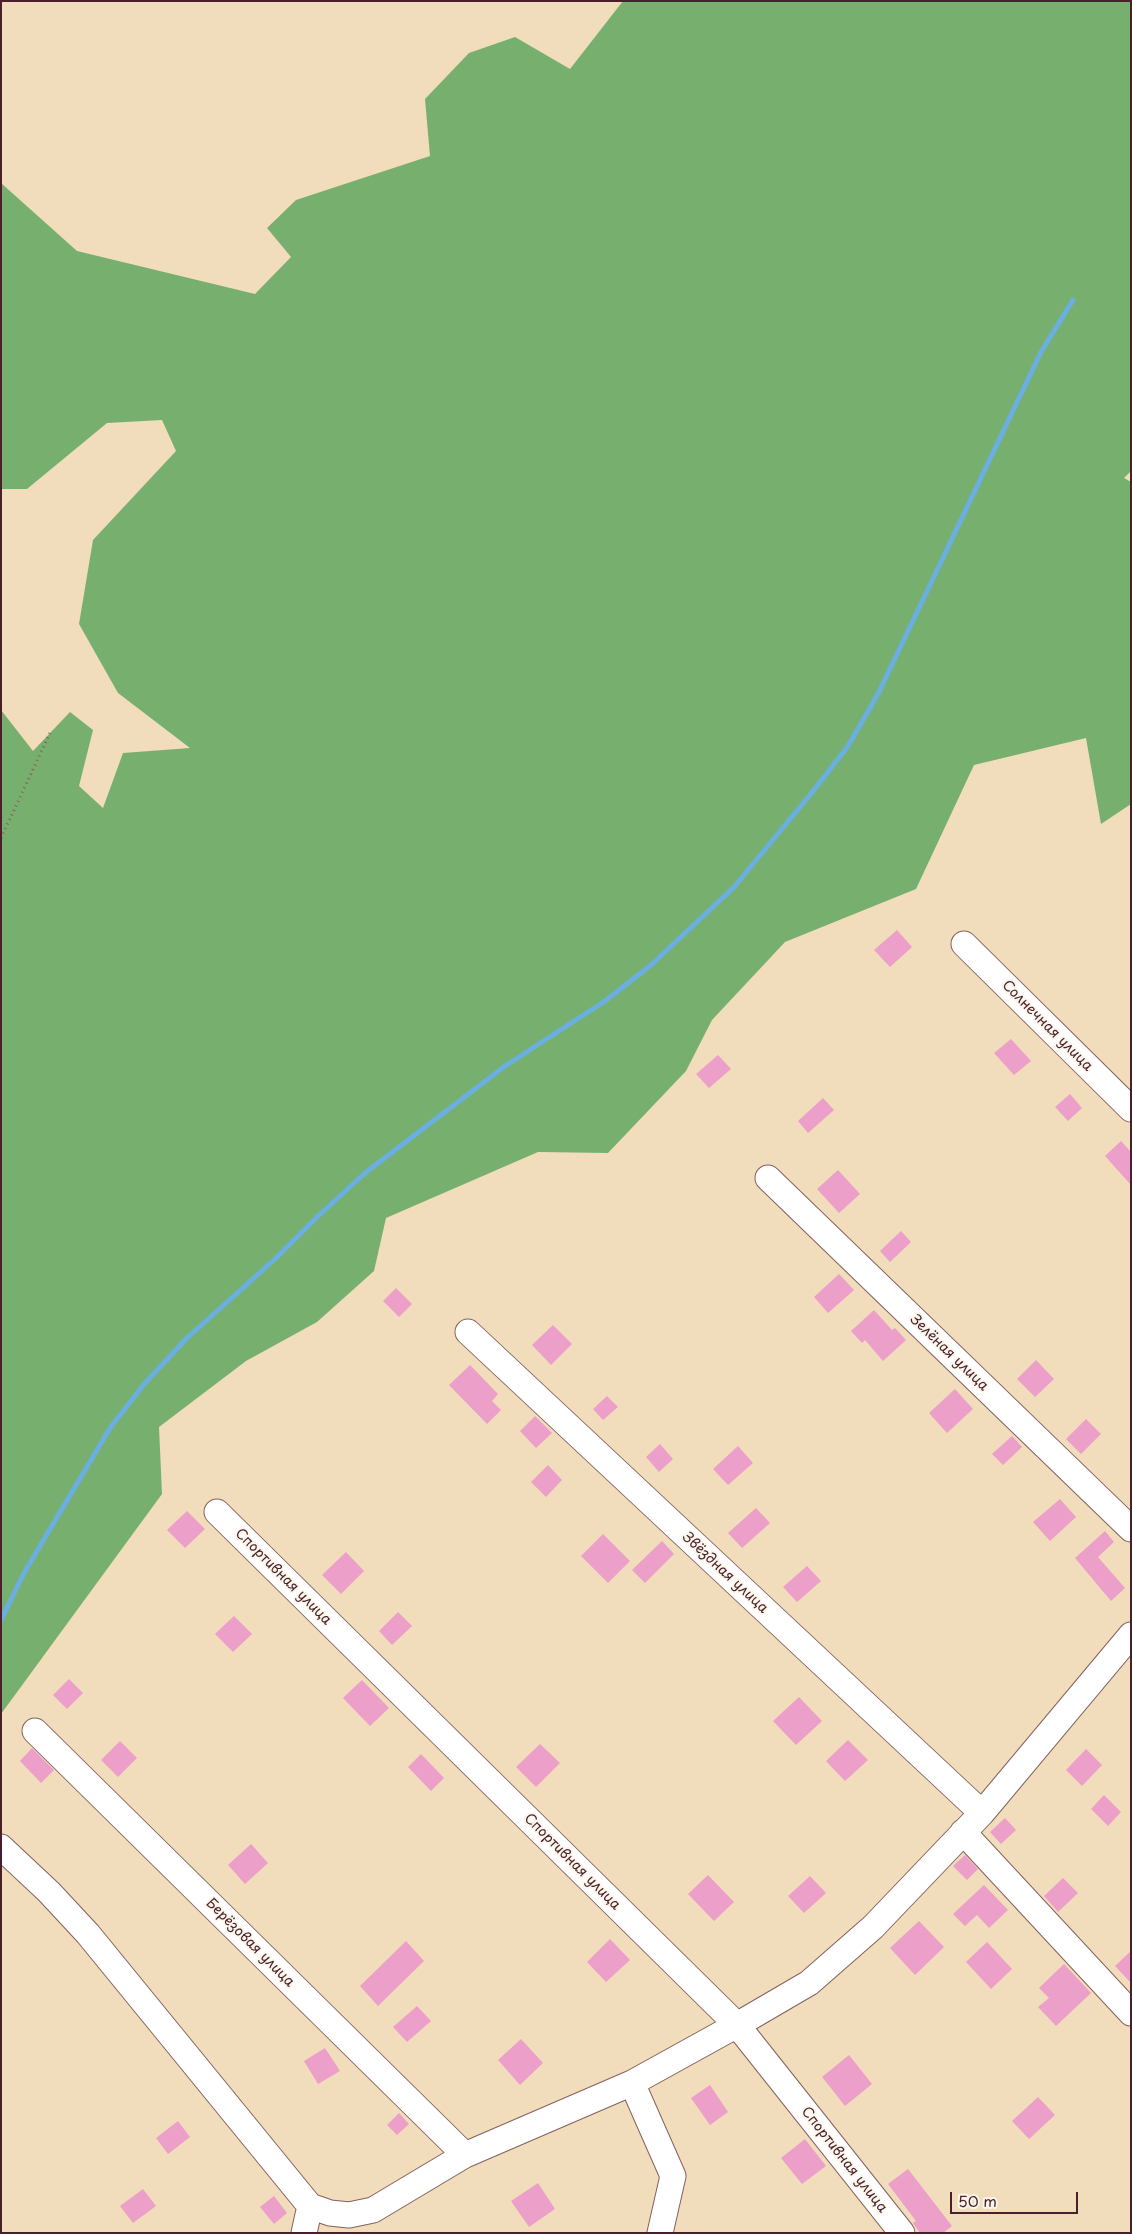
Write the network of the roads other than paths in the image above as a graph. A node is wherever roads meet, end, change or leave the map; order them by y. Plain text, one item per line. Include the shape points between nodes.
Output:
1 (964, 944) dead end
2 (1131, 1108) edge
3 (768, 1178) dead end
4 (468, 1332) dead end
5 (217, 1512) dead end
6 (1131, 1528) edge
7 (1131, 1635) edge
8 (35, 1731) dead end
9 (982, 1813) junction
10 (963, 1832) junction
11 (1, 1847) edge
12 (1131, 2013) edge
13 (738, 2025) junction
14 (632, 2083) junction
15 (465, 2155) junction
16 (310, 2206) junction
17 (304, 2233) edge
18 (660, 2233) edge
19 (902, 2233) edge

1 - 2 street, Солнечная улица
3 - 6 street, Зелёная улица
4 - 9 street, Звёздная улица
5 - 13 street, Спортивная улица
7 - 9 street
8 - 15 street, Берёзовая улица
9 - 10 street
10 - 12 street
10 - 13 street via 873,1927 810,1983
11 - 16 street via 88,1934
13 - 14 street
13 - 19 street, Спортивная улица
14 - 15 street
14 - 18 street via 673,2176
15 - 16 street via 373,2210 349,2215
16 - 17 street

